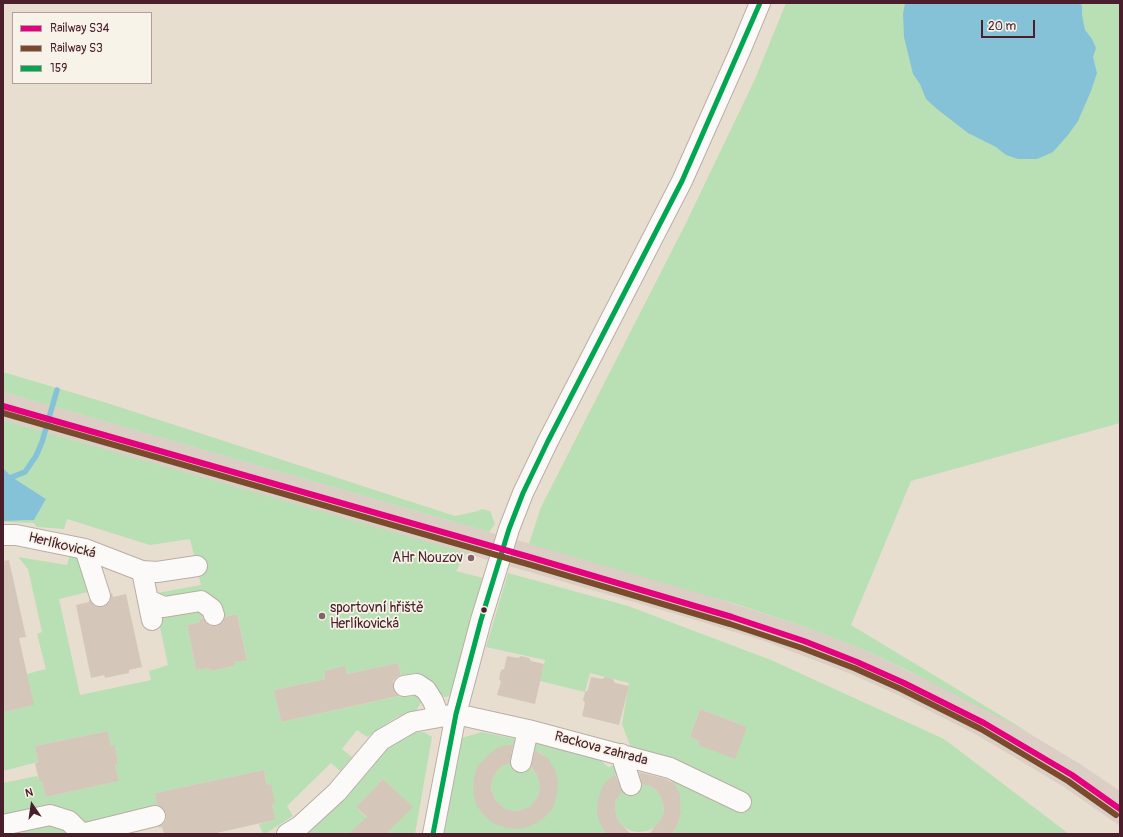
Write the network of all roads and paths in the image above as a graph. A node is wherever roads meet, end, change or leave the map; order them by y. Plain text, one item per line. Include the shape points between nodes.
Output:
1 (760, 3) edge
2 (3, 535) edge
3 (85, 549) junction
4 (196, 566) dead end
5 (142, 571) junction
6 (100, 596) dead end
7 (148, 600) junction
8 (214, 615) dead end
9 (152, 620) dead end
10 (404, 686) dead end
11 (447, 715) junction
12 (528, 730) junction
13 (621, 754) junction
14 (521, 762) dead end
15 (631, 785) dead end
16 (741, 802) dead end
17 (155, 816) dead end
18 (3, 825) edge
19 (82, 834) edge
20 (287, 834) edge
21 (433, 834) edge

1 - 11 street via 682,181 523,493
2 - 3 street, Herlíkovická via 16,534
3 - 5 street, Herlíkovická
3 - 6 street
4 - 5 street, Herlíkovická via 157,572
5 - 7 street
7 - 8 street via 164,608 201,601 212,609
7 - 9 street
10 - 11 street via 417,684 426,690 432,701
11 - 12 street, Rackova zahrada
11 - 20 street via 412,722 381,740 337,792 300,826
11 - 21 street
12 - 13 street, Rackova zahrada
12 - 14 street
13 - 15 street
13 - 16 street, Rackova zahrada via 670,768
17 - 19 street
18 - 19 street via 50,815 69,821

